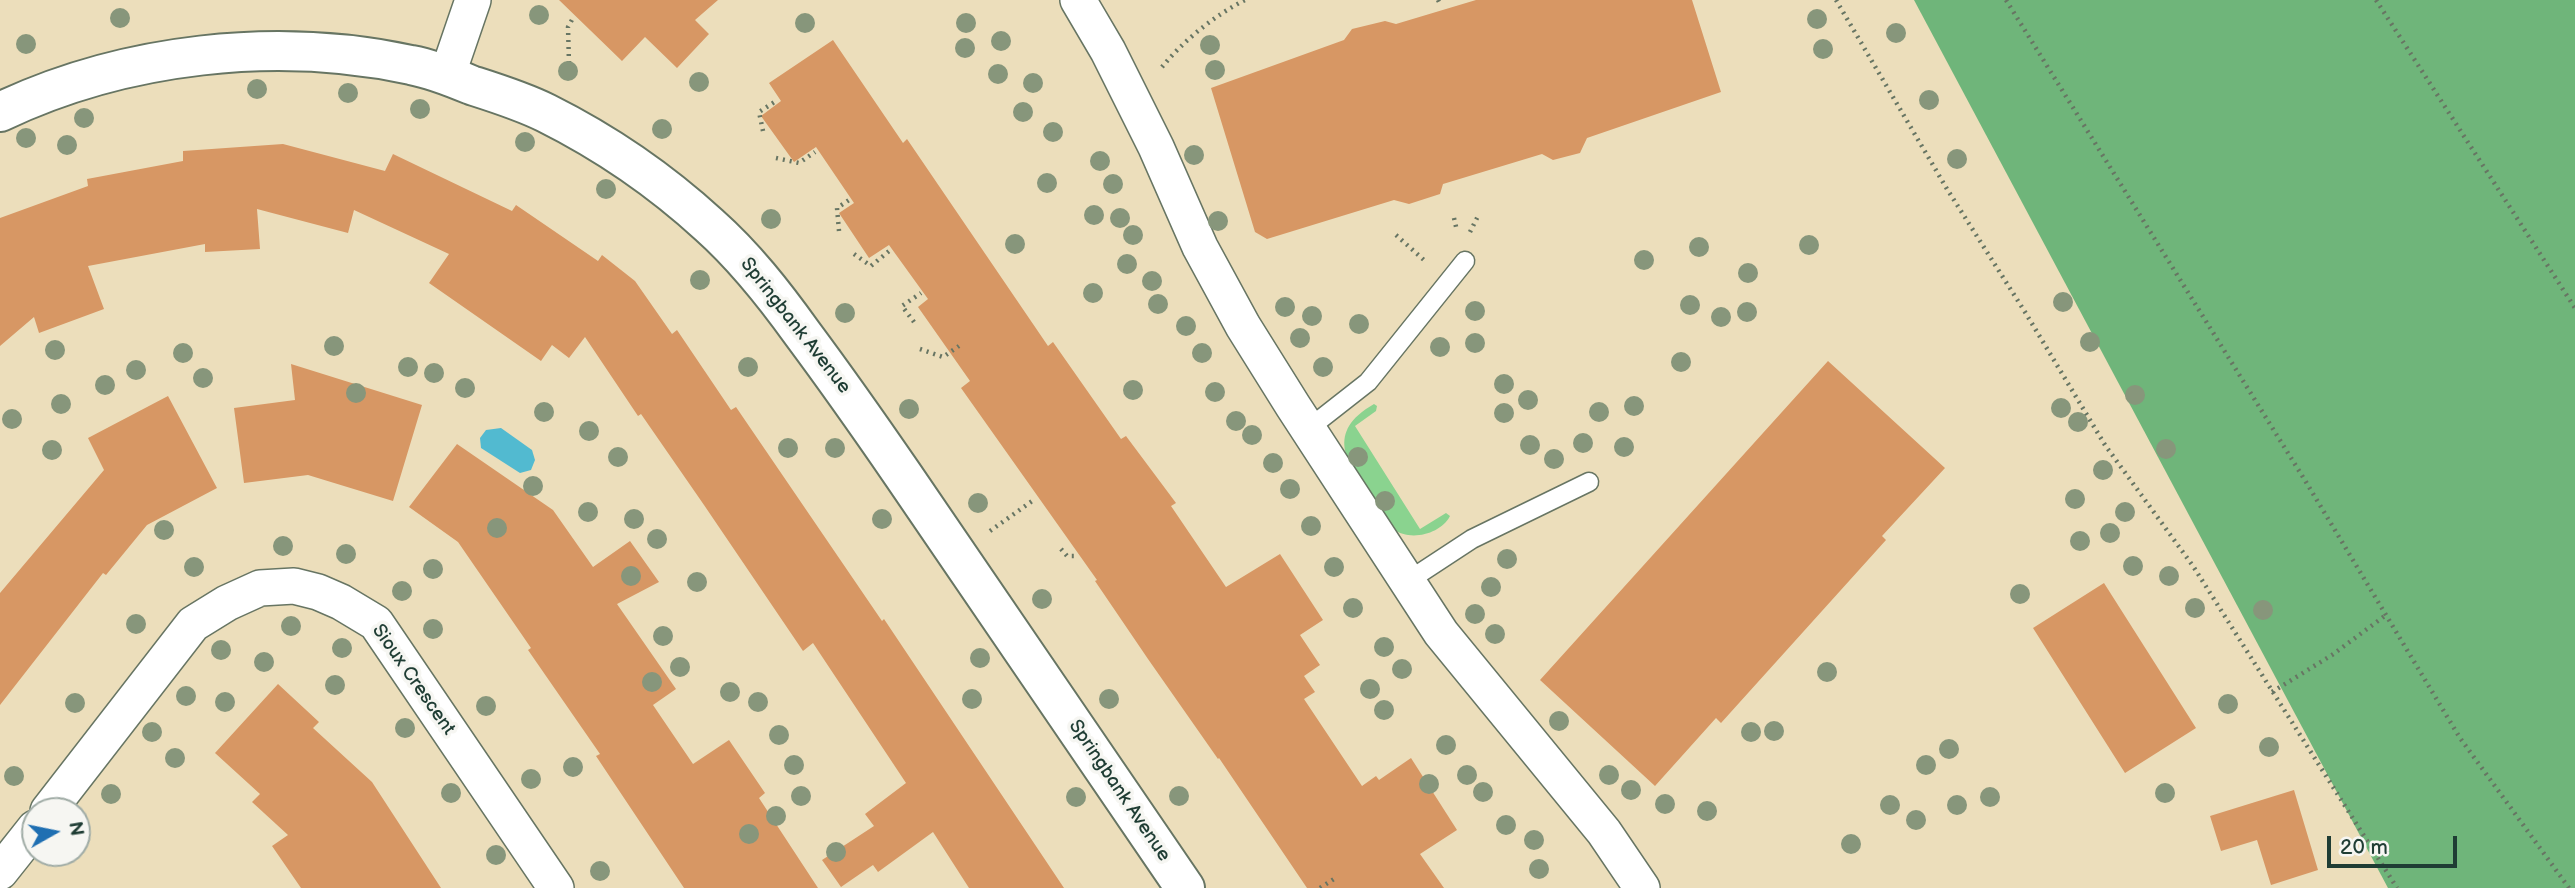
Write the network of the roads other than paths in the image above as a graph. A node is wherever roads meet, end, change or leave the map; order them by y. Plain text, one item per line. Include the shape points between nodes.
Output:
1 (473, 0) edge
2 (1078, 0) edge
3 (447, 76) junction
4 (0, 112) edge
5 (1465, 261) dead end
6 (1308, 429) junction
7 (1589, 482) dead end
8 (1408, 582) junction
9 (59, 797) edge
10 (21, 846) edge
11 (0, 872) edge
12 (556, 888) edge
13 (1185, 888) edge
14 (1642, 888) edge

1 - 3 street
2 - 6 street via 1142,119 1200,247
3 - 4 main road, Springbank Avenue via 379,59 300,52 229,54 105,73
3 - 13 main road, Springbank Avenue via 545,113 581,133 646,175 745,260 845,389
5 - 6 lane via 1368,382
6 - 8 street
7 - 8 lane via 1472,539
8 - 14 street via 1441,633 1604,832
9 - 12 street, Sioux Crescent via 193,624 260,588 294,586 341,602 376,623
10 - 11 street

